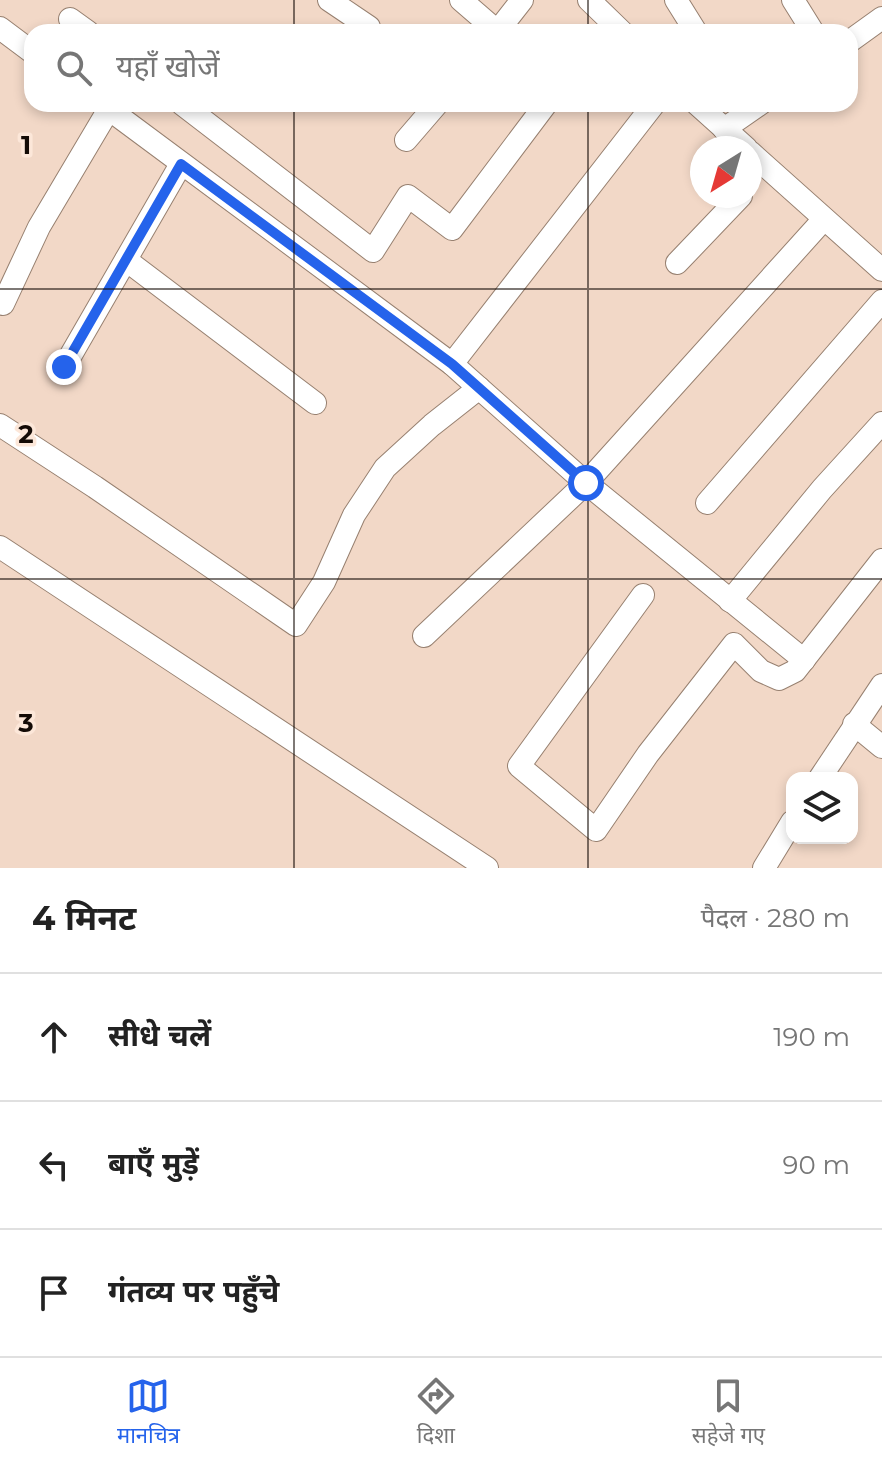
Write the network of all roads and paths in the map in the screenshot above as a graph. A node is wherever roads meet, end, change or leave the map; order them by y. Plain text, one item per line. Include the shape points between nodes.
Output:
1 (329, 0) edge
2 (461, 0) edge
3 (522, 0) edge
4 (589, 0) edge
5 (676, 0) edge
6 (793, 0) edge
7 (882, 18) edge
8 (365, 24) edge
9 (488, 24) edge
10 (503, 24) edge
11 (608, 24) edge
12 (691, 24) edge
13 (808, 24) edge
14 (0, 28) edge
15 (858, 35) edge
16 (24, 46) edge
17 (102, 112) edge
18 (113, 112) edge
19 (192, 112) edge
20 (430, 112) edge
21 (540, 112) edge
22 (648, 112) edge
23 (706, 112) edge
24 (743, 112) edge
25 (724, 129) junction
26 (732, 136) edge
27 (406, 140) dead end
28 (762, 163) edge
29 (181, 164) junction
30 (768, 168) junction
31 (762, 174) edge
32 (730, 208) edge
33 (824, 219) junction
34 (126, 260) junction
35 (677, 263) dead end
36 (882, 270) edge
37 (882, 301) edge
38 (3, 304) dead end
39 (452, 364) junction
40 (64, 367) dead end
41 (479, 388) junction
42 (315, 403) dead end
43 (882, 423) edge
44 (0, 425) edge
45 (586, 483) junction
46 (707, 503) dead end
47 (0, 547) edge
48 (882, 560) edge
49 (643, 595) dead end
50 (730, 601) junction
51 (424, 636) dead end
52 (804, 660) junction
53 (882, 685) edge
54 (854, 724) junction
55 (882, 747) edge
56 (824, 772) edge
57 (786, 832) edge
58 (487, 868) edge
59 (764, 868) edge

1 - 8 street
2 - 9 street
3 - 10 street
4 - 11 street
5 - 12 street
6 - 13 street
7 - 15 street
14 - 16 street
17 - 38 street
18 - 29 street
19 - 21 street via 373,251 408,196 452,229
20 - 27 street
22 - 39 street
23 - 25 street
24 - 25 street
25 - 26 street
28 - 30 street
29 - 34 street
29 - 39 street
30 - 31 street
30 - 33 street
32 - 35 street
33 - 36 street
33 - 45 street
34 - 40 street
34 - 42 street
37 - 46 street
39 - 41 street
41 - 44 street via 385,468 296,625
41 - 45 street
43 - 50 street
45 - 50 street
45 - 51 street
47 - 58 street
48 - 52 street
49 - 52 street via 519,766 596,830 734,644 761,671 779,679
50 - 52 street
53 - 54 street
54 - 55 street
54 - 56 street
57 - 59 street

